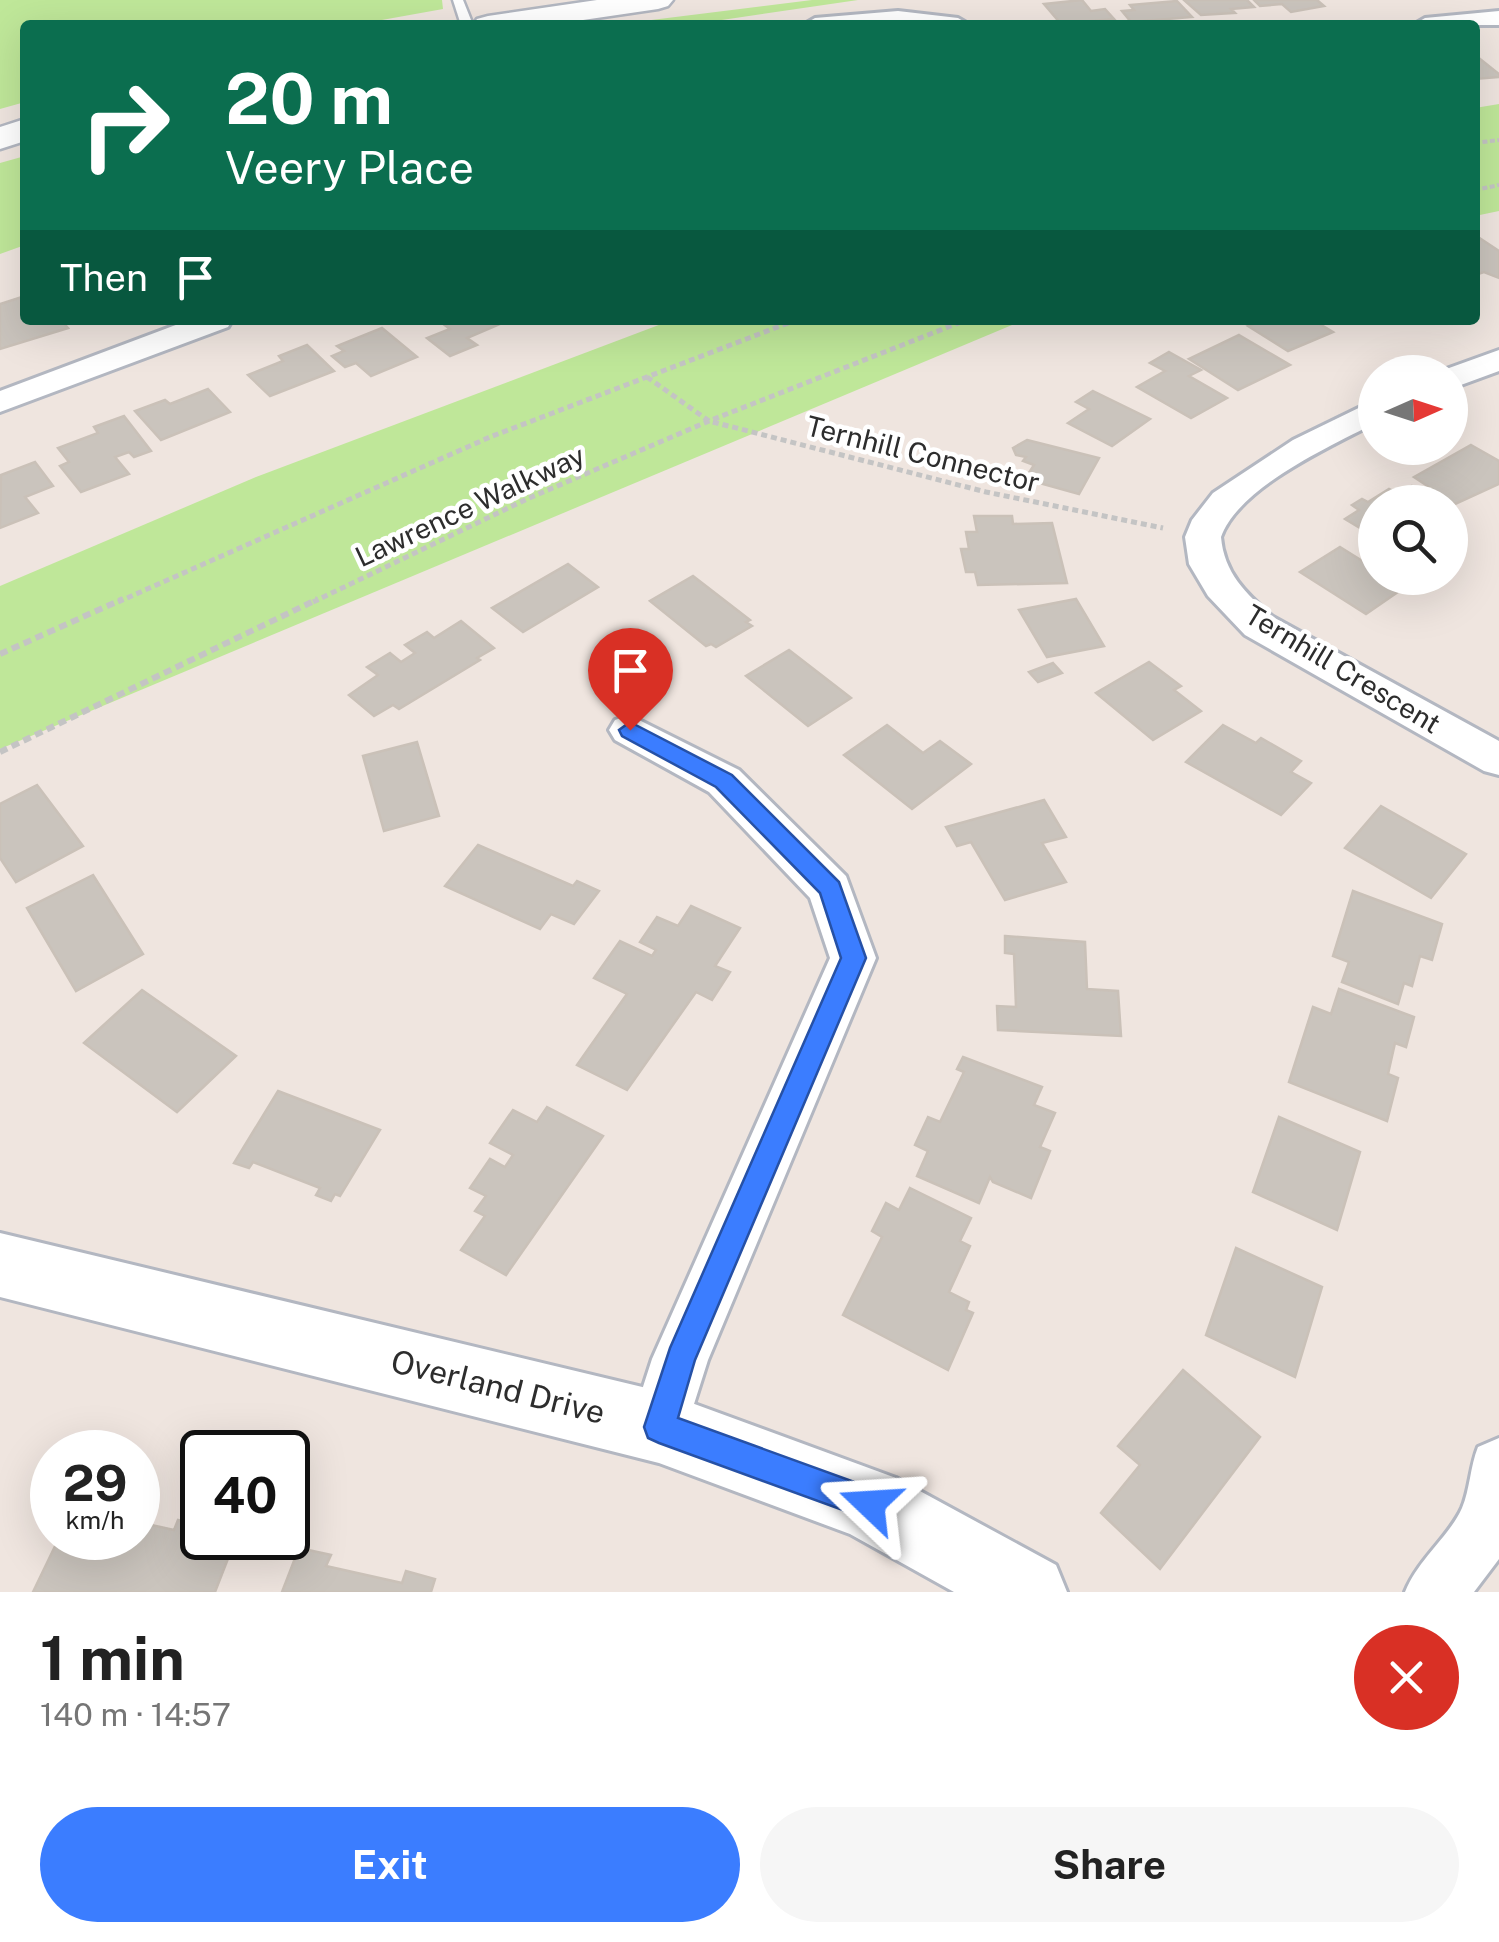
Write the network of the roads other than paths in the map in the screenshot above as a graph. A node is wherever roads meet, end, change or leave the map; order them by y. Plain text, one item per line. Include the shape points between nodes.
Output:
1 (658, 0) edge
2 (522, 20) edge
3 (875, 20) edge
4 (915, 20) edge
5 (203, 325) edge
6 (1499, 360) edge
7 (1468, 373) edge
8 (0, 402) edge
9 (1358, 420) edge
10 (630, 730) dead end
11 (1499, 760) edge
12 (0, 1266) edge
13 (659, 1427) junction
14 (1499, 1468) edge
15 (1029, 1592) edge
16 (1436, 1592) edge

1 - 2 main road
3 - 4 street
5 - 8 street
6 - 7 street
9 - 11 street, Ternhill Crescent via 1254,478 1208,521 1203,536 1211,569 1226,598 1260,626
10 - 13 street via 724,781 830,889 853,958 680,1359
12 - 13 street, Overland Drive
13 - 15 street, Overland Drive via 870,1504
14 - 16 street via 1490,1521

